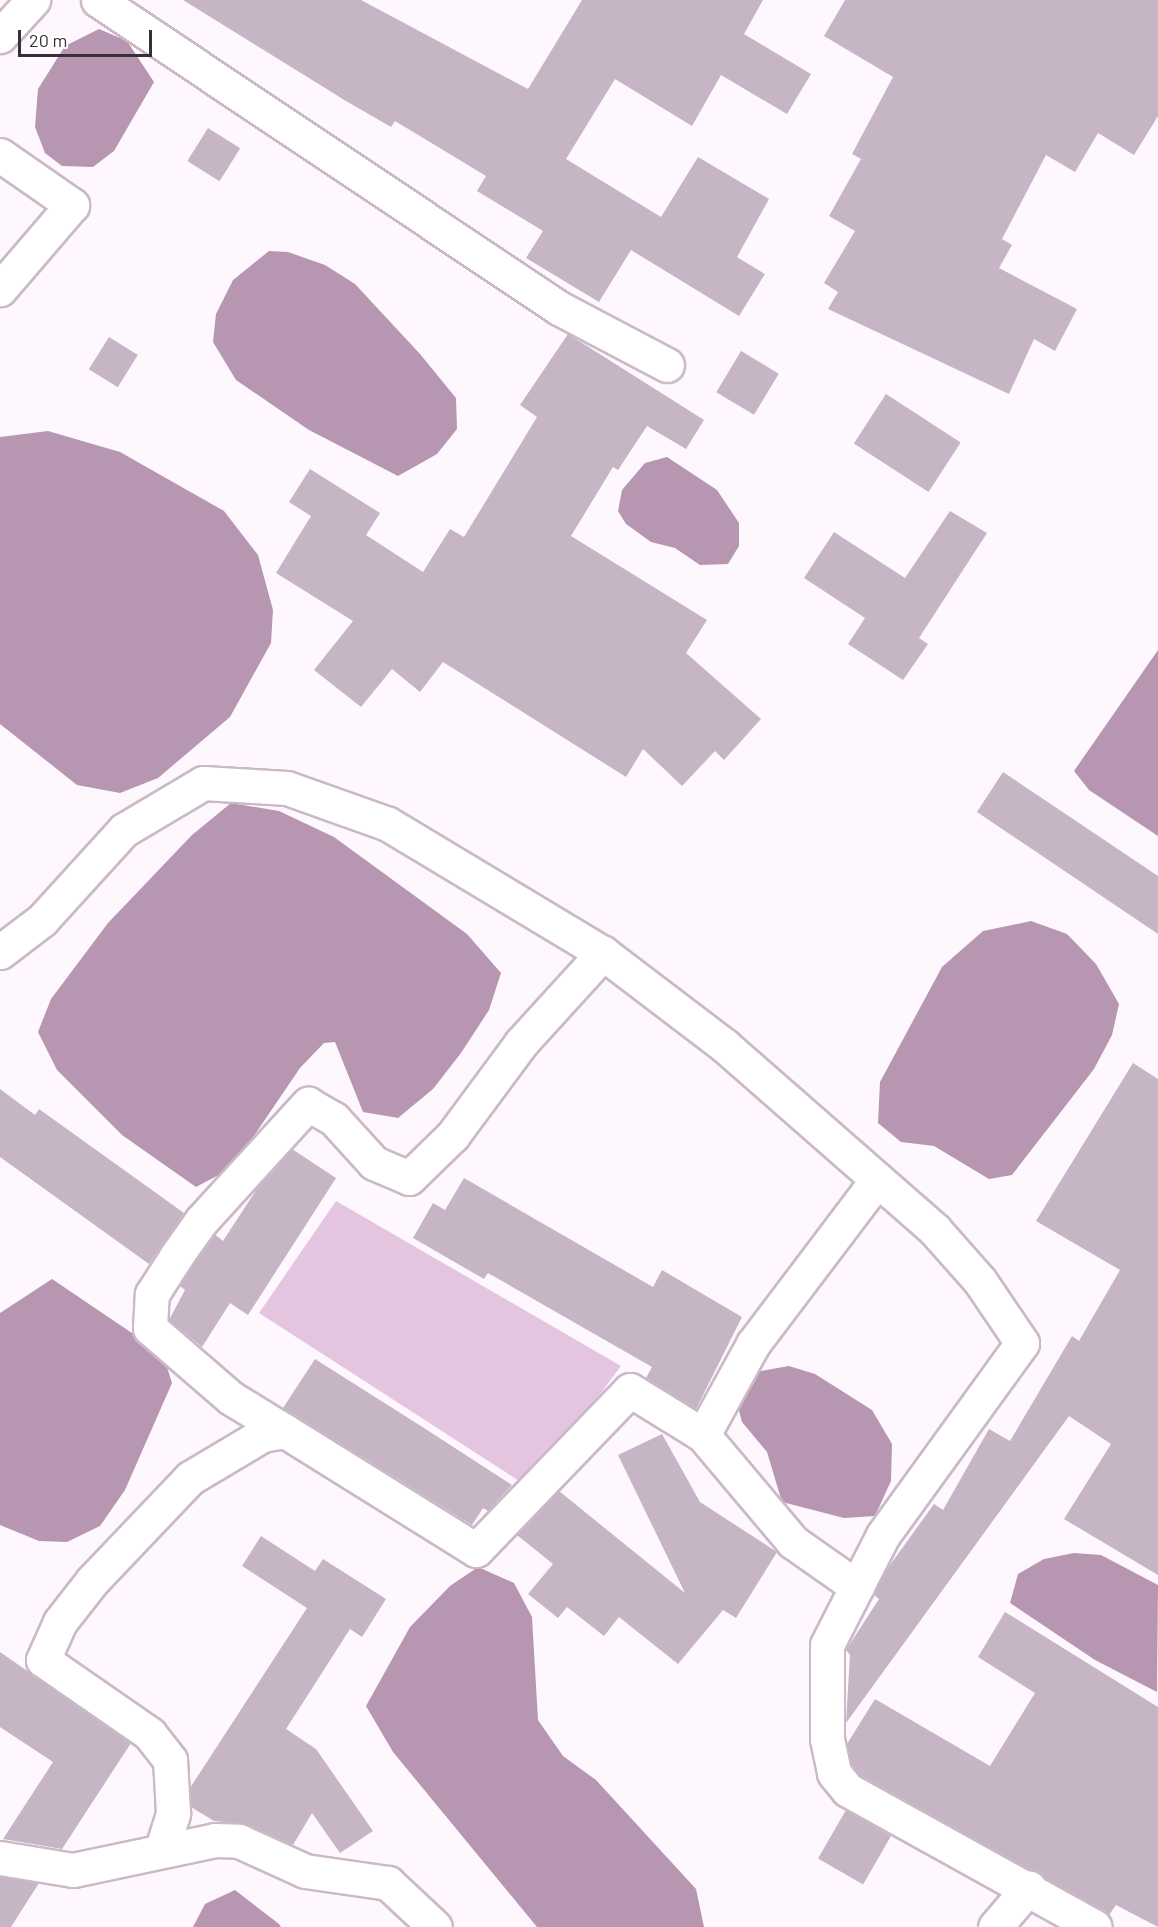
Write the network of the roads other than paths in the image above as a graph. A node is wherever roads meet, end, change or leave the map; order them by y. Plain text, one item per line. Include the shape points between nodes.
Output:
1 (33, 0) edge
2 (98, 0) edge
3 (0, 36) edge
4 (0, 155) edge
5 (0, 289) edge
6 (667, 365) dead end
7 (0, 952) edge
8 (603, 953) junction
9 (877, 1180) junction
10 (285, 1431) junction
11 (703, 1435) junction
12 (857, 1587) junction
13 (161, 1851) junction
14 (0, 1858) edge
15 (1029, 1887) junction
16 (435, 1927) edge
17 (995, 1927) edge
18 (1095, 1927) edge

1 - 3 street
2 - 6 street via 559,308
4 - 5 street via 72,205
7 - 8 street via 42,920 124,830 203,783 287,788 388,824
8 - 9 street via 725,1046
8 - 10 street via 521,1044 453,1135 409,1178 374,1163 334,1119 308,1104 201,1221 177,1255 152,1294 150,1328 231,1398
9 - 11 street via 753,1344
9 - 12 street via 934,1229 980,1281 1022,1343 883,1535
10 - 11 street via 476,1550 630,1390
10 - 13 street via 262,1435 190,1478 92,1581 60,1622 43,1660 150,1734 170,1760 173,1813
11 - 12 street via 793,1542
12 - 15 street via 827,1645 827,1739 834,1773 848,1790
13 - 14 street via 73,1870
13 - 16 street via 216,1840 239,1841 305,1871 388,1883
15 - 17 street
15 - 18 street

